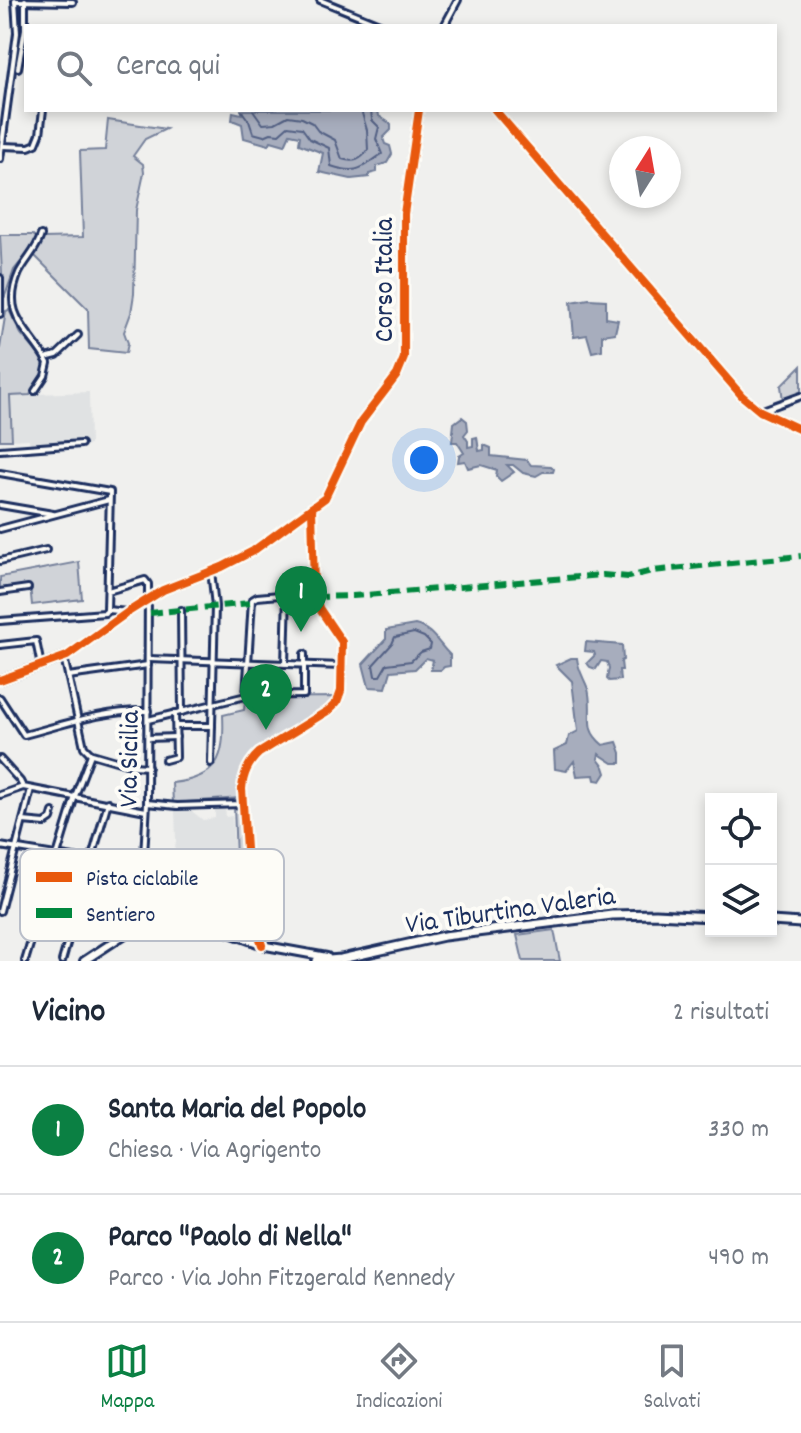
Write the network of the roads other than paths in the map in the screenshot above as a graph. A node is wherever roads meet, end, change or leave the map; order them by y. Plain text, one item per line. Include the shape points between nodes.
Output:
1 (25, 0) edge
2 (320, 0) edge
3 (458, 0) edge
4 (15, 1) edge
5 (73, 2) edge
6 (25, 24) edge
7 (379, 24) edge
8 (445, 24) edge
9 (24, 35) edge
10 (15, 68) junction
11 (24, 68) edge
12 (0, 84) edge
13 (10, 87) junction
14 (43, 112) edge
15 (419, 112) edge
16 (497, 112) edge
17 (2, 146) edge
18 (0, 159) edge
19 (41, 235) dead end
20 (0, 278) edge
21 (12, 305) junction
22 (1, 307) edge
23 (0, 314) edge
24 (78, 335) dead end
25 (45, 358) junction
26 (35, 391) dead end
27 (801, 396) edge
28 (760, 411) junction
29 (801, 430) edge
30 (81, 444) dead end
31 (0, 450) edge
32 (0, 473) edge
33 (109, 500) junction
34 (0, 505) edge
35 (312, 508) junction
36 (57, 515) junction
37 (0, 529) edge
38 (46, 550) dead end
39 (0, 561) edge
40 (211, 571) junction
41 (28, 588) dead end
42 (108, 591) junction
43 (0, 592) edge
44 (314, 592) junction
45 (287, 594) junction
46 (150, 599) junction
47 (136, 607) junction
48 (181, 610) dead end
49 (106, 611) junction
50 (128, 612) junction
51 (150, 618) junction
52 (0, 621) edge
53 (113, 622) junction
54 (0, 645) edge
55 (304, 654) dead end
56 (64, 657) junction
57 (181, 660) junction
58 (213, 661) junction
59 (149, 662) junction
60 (247, 663) junction
61 (285, 664) junction
62 (304, 665) junction
63 (41, 666) junction
64 (343, 666) junction
65 (68, 676) junction
66 (0, 680) edge
67 (246, 696) junction
68 (0, 698) edge
69 (212, 705) junction
70 (148, 711) junction
71 (182, 712) junction
72 (175, 713) junction
73 (9, 715) junction
74 (79, 719) junction
75 (0, 720) edge
76 (148, 720) junction
77 (176, 726) junction
78 (212, 726) junction
79 (176, 737) junction
80 (148, 738) junction
81 (91, 754) junction
82 (0, 759) edge
83 (165, 760) dead end
84 (211, 763) dead end
85 (148, 767) junction
86 (23, 787) junction
87 (31, 789) junction
88 (0, 795) edge
89 (75, 796) junction
90 (108, 802) junction
91 (147, 803) junction
92 (243, 804) junction
93 (147, 811) junction
94 (53, 812) dead end
95 (23, 821) junction
96 (0, 846) edge
97 (16, 848) junction
98 (21, 849) edge
99 (59, 849) edge
100 (95, 849) edge
101 (145, 849) edge
102 (246, 849) edge
103 (0, 911) edge
104 (705, 917) edge
105 (777, 921) edge
106 (801, 923) edge
107 (31, 941) edge
108 (68, 941) edge
109 (114, 941) edge
110 (250, 941) edge
111 (260, 941) edge
112 (262, 945) junction
113 (284, 950) junction
114 (351, 956) junction
115 (25, 961) edge
116 (62, 961) edge
117 (84, 961) edge
118 (282, 961) edge
119 (317, 961) edge

1 - 4 street
1 - 5 street
1 - 6 street
2 - 7 street
3 - 8 street
4 - 10 street
9 - 10 street
10 - 11 street
10 - 13 street
12 - 13 street
13 - 17 street
14 - 17 street via 36,144
15 - 35 street, Corso Italia via 404,214 403,361 361,422 328,496
16 - 28 street via 687,335
17 - 18 street
19 - 21 street via 16,278
20 - 22 street
21 - 22 street
21 - 25 street
22 - 23 street
24 - 25 street via 57,355
25 - 26 street via 47,372
27 - 28 street
28 - 29 street
30 - 31 street
32 - 33 street via 110,492
33 - 36 street
33 - 42 street
34 - 36 street
35 - 40 street, Corso Italia via 253,551
35 - 44 street
36 - 37 street
38 - 39 street
40 - 46 street, Corso Italia
40 - 58 street
41 - 43 street
42 - 46 street via 146,580
42 - 49 street
44 - 45 street
44 - 64 street via 342,640
45 - 60 street via 255,597 250,604
45 - 61 street
46 - 47 street, Corso Italia
46 - 51 street, Via Sicilia
47 - 50 street, Corso Italia
47 - 51 street
48 - 57 street
49 - 50 street
49 - 52 street
49 - 53 street
50 - 53 street, Corso Italia
51 - 59 street, Via Sicilia
53 - 56 street, Corso Italia
54 - 63 street via 36,641
55 - 62 street
56 - 63 street, Corso Italia
56 - 65 street
57 - 58 street
57 - 59 street
57 - 71 street
58 - 60 street
58 - 69 street
59 - 65 street
59 - 70 street, Via Sicilia
60 - 61 street
60 - 67 street
61 - 62 street
62 - 64 street
62 - 67 street via 304,695
63 - 66 street, Corso Italia
64 - 92 street via 334,706 250,762 243,777
65 - 74 street
67 - 69 street
68 - 73 street
69 - 71 street
69 - 78 street
70 - 74 street
70 - 76 street, Via Sicilia
71 - 72 street
72 - 76 street
72 - 77 street
73 - 74 street via 24,735
73 - 75 street
74 - 81 street
76 - 80 street, Via Sicilia
77 - 78 street
77 - 79 street
78 - 84 street
79 - 80 street
79 - 83 street via 176,757
80 - 85 street, Via Sicilia
81 - 85 street
81 - 89 street
82 - 86 street
85 - 91 street, Via Sicilia
86 - 87 street
86 - 88 street
87 - 89 street
87 - 95 street
89 - 90 street
89 - 99 street
90 - 93 street
90 - 100 street
91 - 92 street
91 - 93 street, Via Sicilia
92 - 102 street
93 - 101 street, Via Sicilia
94 - 95 street via 45,823
95 - 97 street
96 - 97 street
97 - 98 street
97 - 103 street
104 - 114 main road, Via Tiburtina Valeria via 612,915 444,936
105 - 106 main road
107 - 115 street
108 - 116 street
109 - 117 street
110 - 112 street
111 - 112 street
112 - 113 street
113 - 114 street
113 - 118 street
114 - 119 main road, Via Tiburtina Valeria

